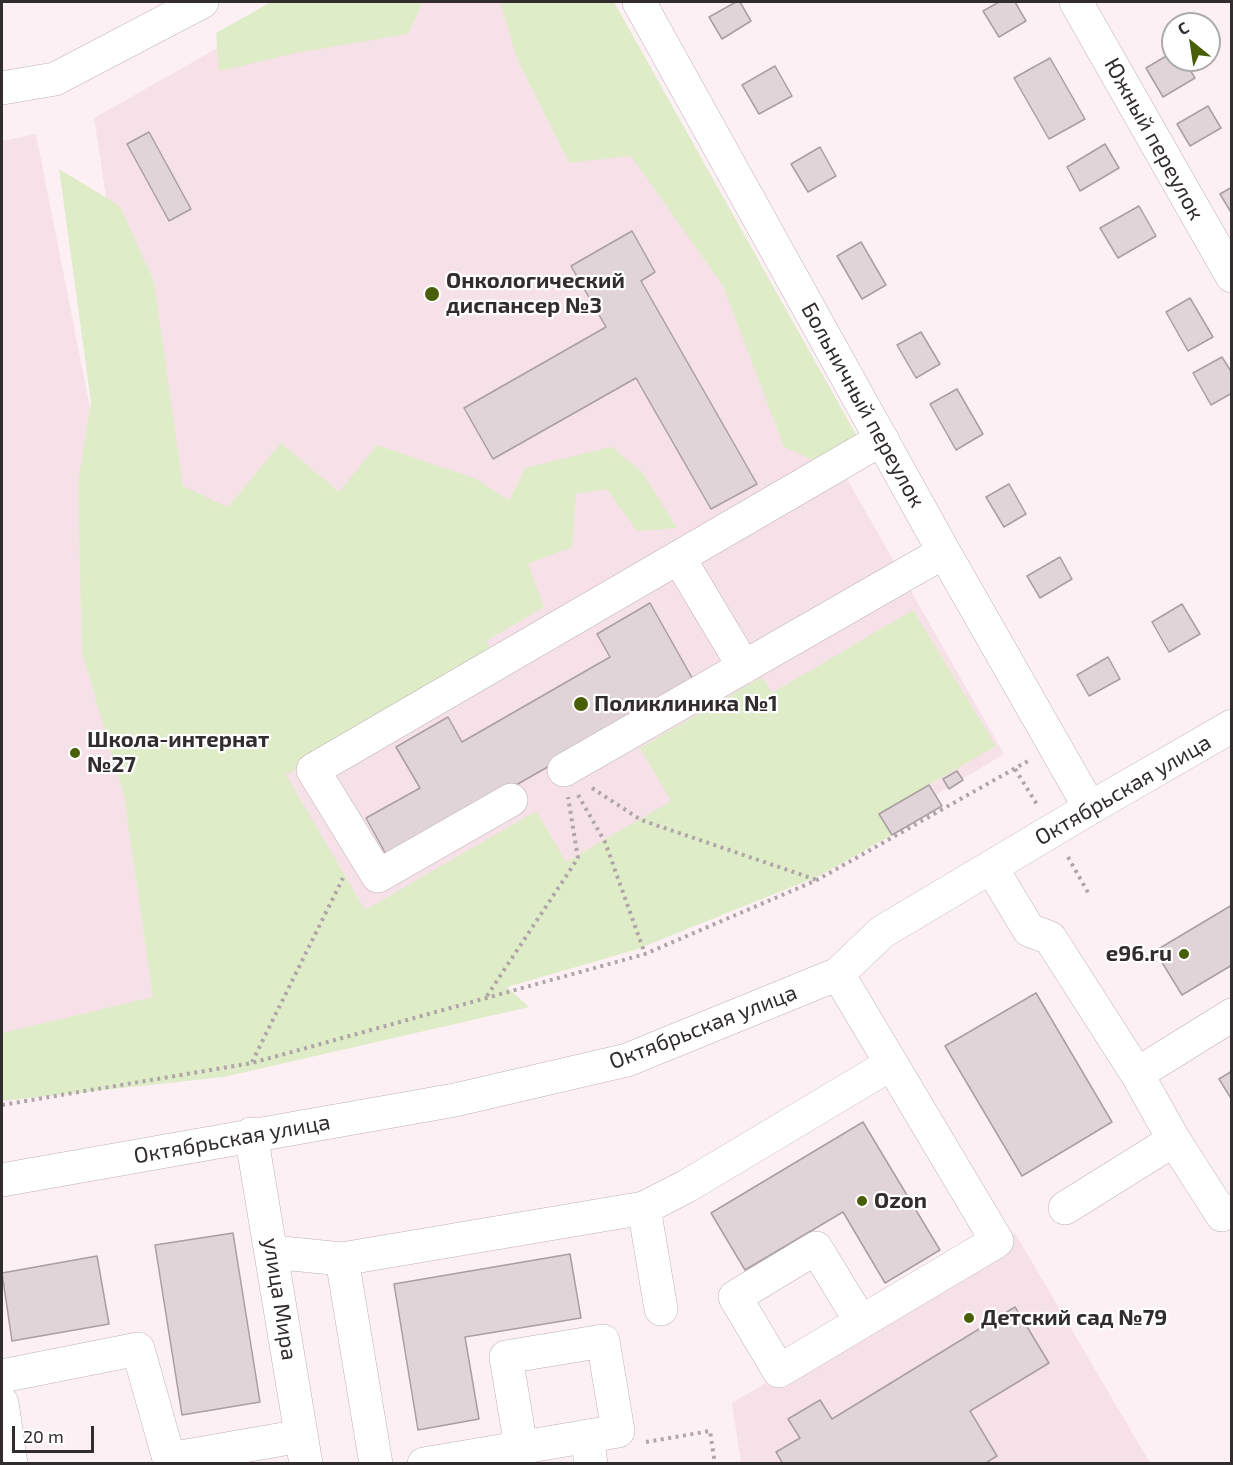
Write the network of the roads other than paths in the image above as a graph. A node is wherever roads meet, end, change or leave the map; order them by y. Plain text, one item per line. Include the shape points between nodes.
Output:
1 (202, 2) edge
2 (639, 2) edge
3 (1076, 2) edge
4 (2, 88) edge
5 (1232, 276) edge
6 (882, 439) junction
7 (944, 552) junction
8 (679, 558) junction
9 (744, 667) junction
10 (1232, 726) edge
11 (564, 770) road end
12 (511, 800) dead end
13 (1090, 808) junction
14 (991, 867) junction
15 (838, 974) junction
16 (1232, 1015) edge
17 (891, 1065) junction
18 (1137, 1074) junction
19 (251, 1134) junction
20 (1174, 1140) junction
21 (2, 1180) edge
22 (644, 1208) junction
23 (1065, 1208) dead end
24 (1232, 1211) edge
25 (272, 1252) junction
26 (342, 1259) junction
27 (662, 1309) dead end
28 (861, 1322) dead end
29 (2, 1376) edge
30 (2, 1403) edge
31 (521, 1448) junction
32 (304, 1450) edge
33 (589, 1450) edge
34 (11, 1464) edge
35 (376, 1464) edge
36 (424, 1464) edge

1 - 4 street via 55,79
2 - 6 street, Больничный переулок
3 - 5 street, Южный переулок
6 - 7 street, Больничный переулок
6 - 8 street
7 - 9 street
7 - 13 street, Больничный переулок
8 - 9 street
8 - 12 street via 314,770 378,876
9 - 11 street
10 - 13 street, Октябрьская улица
13 - 14 street, Октябрьская улица
14 - 15 street, Октябрьская улица via 882,932
14 - 18 street via 1029,930 1050,938
15 - 17 street
15 - 19 street, Октябрьская улица via 627,1060 455,1100
16 - 18 street
17 - 22 street
17 - 28 street via 997,1241
18 - 20 street
19 - 21 street, Октябрьская улица
19 - 25 street, улица Мира
20 - 23 street
20 - 24 street via 1222,1215
22 - 26 street
22 - 27 street
25 - 26 street
25 - 32 street, улица Мира
26 - 35 street
29 - 32 street via 138,1349 170,1459
30 - 34 street
31 - 33 street
31 - 33 street via 506,1357 603,1341 618,1431
31 - 36 street

